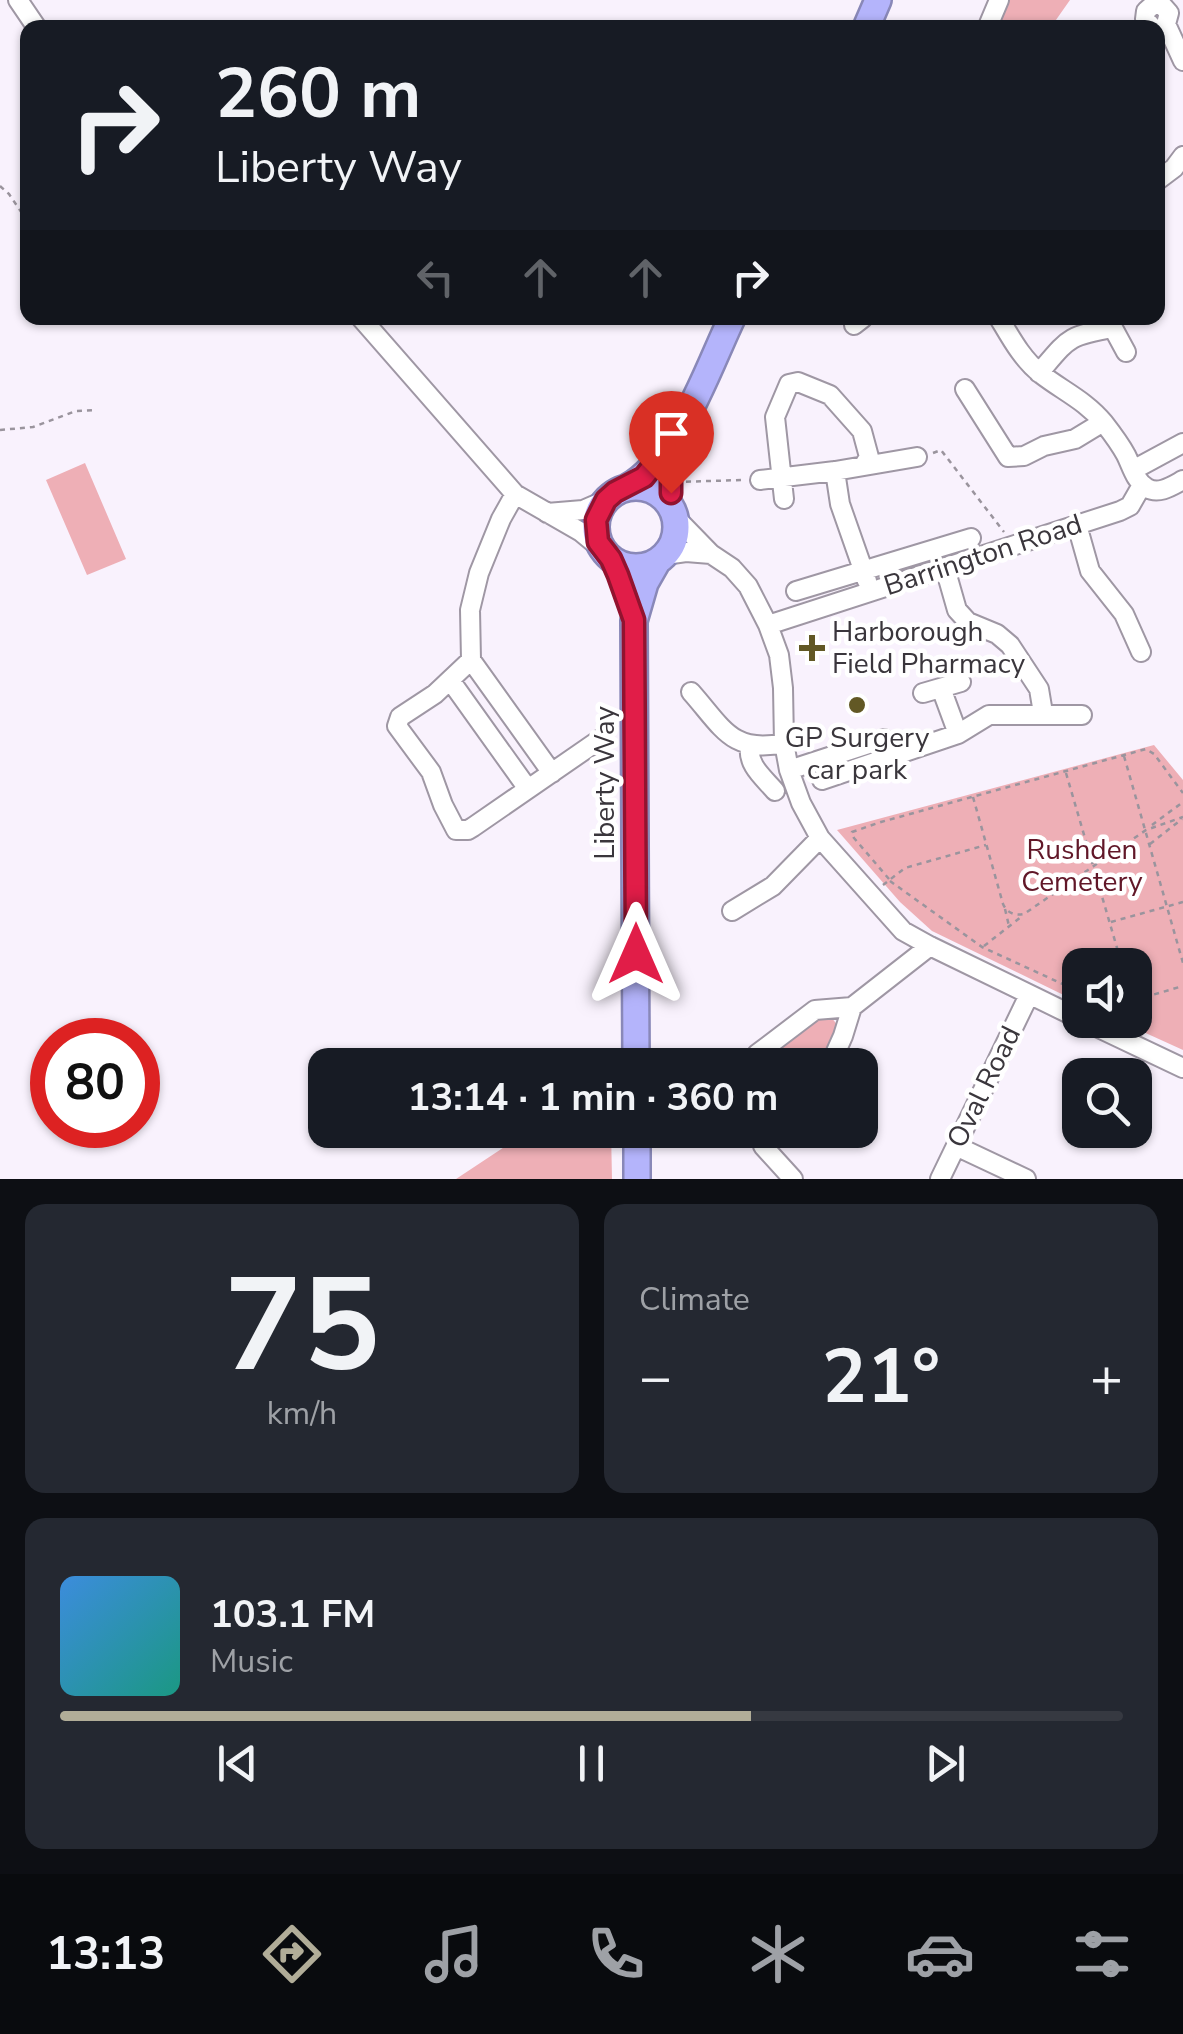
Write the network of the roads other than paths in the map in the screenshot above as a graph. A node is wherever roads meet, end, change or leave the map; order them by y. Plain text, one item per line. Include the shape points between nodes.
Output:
1 (1165, 31) edge
2 (1183, 61) edge
3 (1183, 156) edge
4 (1165, 175) edge
5 (367, 325) edge
6 (729, 325) edge
7 (1004, 325) edge
8 (1108, 325) edge
9 (1118, 325) edge
10 (1126, 352) dead end
11 (1040, 373) junction
12 (966, 389) dead end
13 (1103, 422) junction
14 (678, 434) junction
15 (1183, 443) edge
16 (916, 457) road end
17 (864, 464) junction
18 (835, 471) junction
19 (782, 477) junction
20 (1137, 477) junction
21 (760, 480) road end
22 (1183, 480) edge
23 (516, 494) junction
24 (616, 494) junction
25 (784, 499) dead end
26 (546, 513) junction
27 (674, 513) junction
28 (1076, 525) junction
29 (971, 538) dead end
30 (711, 554) junction
31 (607, 555) junction
32 (661, 559) junction
33 (945, 568) junction
34 (864, 571) junction
35 (796, 591) dead end
36 (870, 592) junction
37 (634, 620) junction
38 (768, 625) junction
39 (1141, 652) dead end
40 (471, 660) junction
41 (450, 680) junction
42 (960, 682) dead end
43 (691, 692) dead end
44 (1043, 714) junction
45 (1082, 715) dead end
46 (958, 734) junction
47 (602, 738) dead end
48 (884, 739) dead end
49 (784, 742) junction
50 (750, 746) junction
51 (552, 773) junction
52 (777, 779) junction
53 (822, 780) dead end
54 (528, 789) junction
55 (820, 838) junction
56 (732, 911) dead end
57 (930, 946) junction
58 (1029, 995) junction
59 (852, 1007) junction
60 (1062, 1011) edge
61 (1119, 1038) edge
62 (636, 1048) edge
63 (765, 1048) edge
64 (838, 1048) edge
65 (1183, 1068) edge
66 (956, 1146) junction
67 (636, 1148) edge
68 (765, 1148) edge
69 (637, 1179) edge
70 (793, 1179) edge
71 (940, 1179) edge
72 (1026, 1179) edge

1 - 2 street
3 - 4 street
5 - 23 street
6 - 14 highway
7 - 11 street
8 - 11 street via 1069,338
9 - 10 street
11 - 13 street
12 - 13 street via 1008,457 1074,439
13 - 20 street
14 - 24 highway via 644,477
14 - 27 highway via 671,469
15 - 20 street, Barrington Road
16 - 17 street
17 - 18 street
17 - 19 street via 862,430 830,395 798,382 789,384 775,416
18 - 19 street
18 - 34 street
19 - 21 street
19 - 25 street
20 - 22 street via 1157,492
20 - 28 street, Barrington Road via 1130,506
23 - 26 street
23 - 40 street via 479,574 470,610
24 - 26 street via 583,510
24 - 27 highway via 653,490
24 - 31 highway via 596,520
26 - 31 street
27 - 30 street
27 - 32 highway via 676,538
28 - 33 street, Barrington Road
28 - 39 street via 1090,571 1124,614
29 - 34 street
30 - 32 street
30 - 38 street via 748,586
31 - 32 highway via 638,568
31 - 37 highway, Liberty Way
32 - 37 highway, Liberty Way via 644,583
33 - 36 street, Barrington Road
33 - 44 street via 958,610 1010,645 1039,689
34 - 35 street
34 - 36 street
36 - 38 street, Barrington Road
37 - 62 highway, Liberty Way
38 - 49 street via 784,688
40 - 41 street
40 - 51 street
41 - 54 street
41 - 54 street via 400,716 397,726 431,772 452,826 468,830
42 - 46 street via 932,690
43 - 50 street via 728,734
44 - 45 street
44 - 46 street via 989,715
46 - 53 street
47 - 51 street
48 - 52 street
49 - 50 street
49 - 52 street
50 - 52 street via 752,764
51 - 54 street
52 - 55 street
55 - 56 street via 773,886
55 - 57 street via 903,930
57 - 58 street
57 - 59 street
58 - 60 street
58 - 66 street, Oval Road
59 - 63 street via 815,1010
59 - 64 street
61 - 65 street
66 - 71 street, Oval Road
66 - 72 street
67 - 69 highway
68 - 70 street

